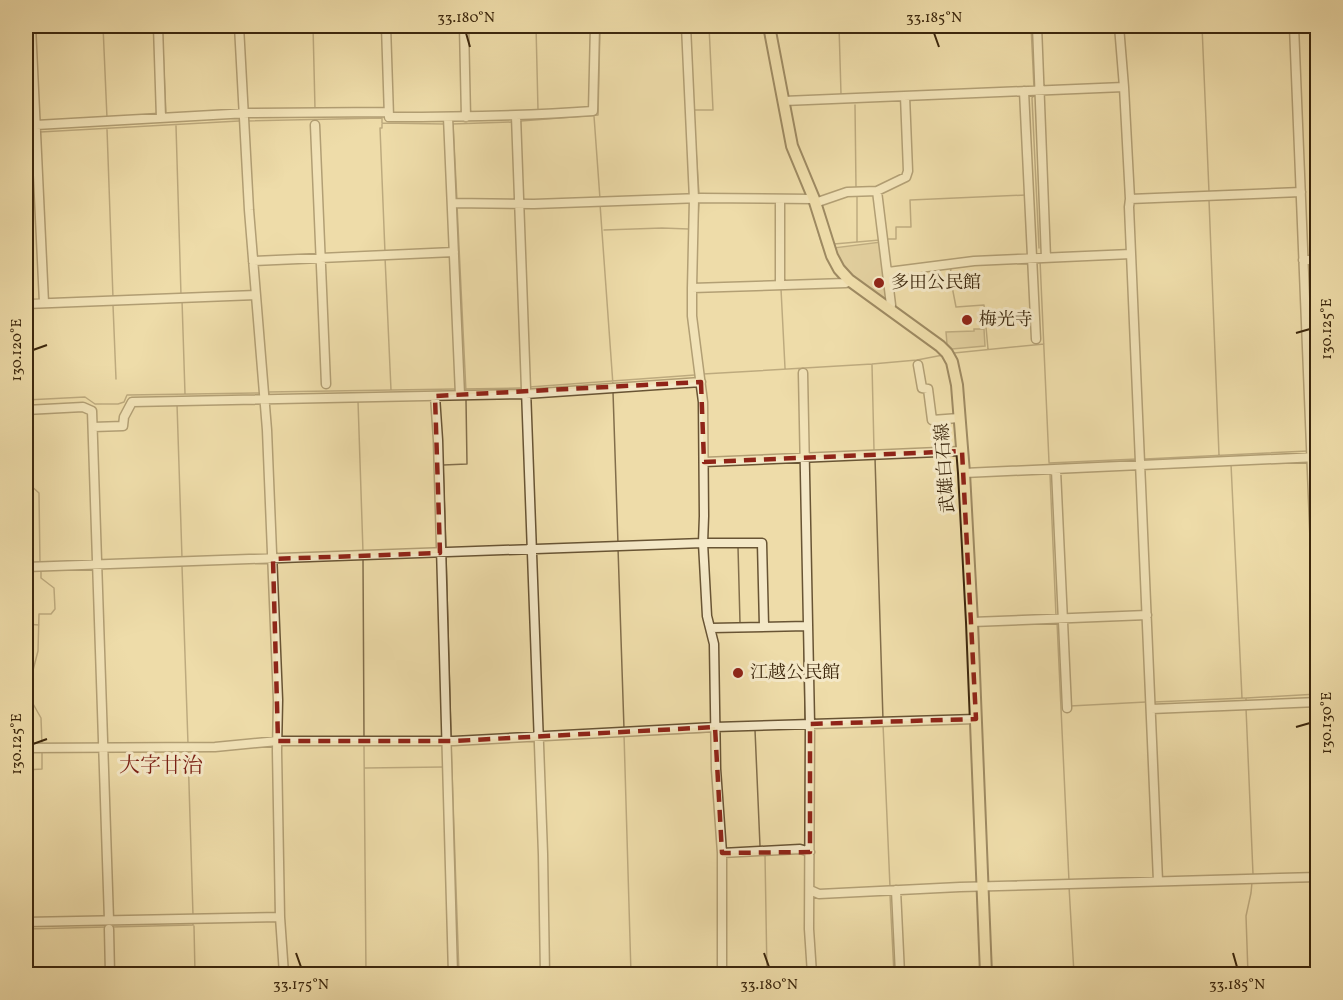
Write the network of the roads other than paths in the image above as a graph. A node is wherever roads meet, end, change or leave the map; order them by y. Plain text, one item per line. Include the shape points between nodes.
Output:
1 (31, 26) edge
2 (158, 26) edge
3 (240, 26) edge
4 (386, 26) edge
5 (464, 26) edge
6 (595, 26) edge
7 (686, 26) edge
8 (768, 26) edge
9 (1036, 26) edge
10 (1119, 26) edge
11 (1294, 26) edge
12 (28, 42) edge
13 (1124, 87) junction
14 (1033, 91) junction
15 (905, 96) junction
16 (784, 101) junction
17 (388, 112) junction
18 (464, 117) junction
19 (165, 118) junction
20 (244, 119) junction
21 (516, 120) junction
22 (448, 122) junction
23 (315, 125) dead end
24 (36, 130) junction
25 (877, 191) junction
26 (1301, 192) junction
27 (698, 198) junction
28 (780, 199) junction
29 (1130, 199) junction
30 (812, 200) junction
31 (455, 203) junction
32 (520, 204) junction
33 (454, 252) junction
34 (1131, 254) junction
35 (318, 258) junction
36 (1039, 258) junction
37 (1303, 260) junction
38 (1317, 260) edge
39 (253, 261) junction
40 (888, 272) junction
41 (849, 280) junction
42 (778, 285) junction
43 (692, 288) junction
44 (256, 294) junction
45 (44, 303) junction
46 (26, 304) edge
47 (890, 310) junction
48 (1036, 339) dead end
49 (918, 365) dead end
50 (803, 373) dead end
51 (700, 377) junction
52 (326, 384) dead end
53 (526, 390) junction
54 (462, 392) junction
55 (265, 395) junction
56 (435, 396) junction
57 (26, 410) edge
58 (959, 418) junction
59 (93, 427) junction
60 (962, 451) junction
61 (1312, 454) edge
62 (802, 458) junction
63 (1141, 461) junction
64 (704, 462) junction
65 (1056, 470) junction
66 (964, 473) junction
67 (703, 543) junction
68 (532, 550) junction
69 (444, 552) junction
70 (273, 559) junction
71 (98, 565) junction
72 (26, 567) edge
73 (1147, 615) junction
74 (1064, 618) junction
75 (1317, 620) edge
76 (972, 622) junction
77 (764, 624) junction
78 (805, 626) junction
79 (711, 628) junction
80 (1317, 702) edge
81 (1152, 704) junction
82 (1067, 706) dead end
83 (976, 718) junction
84 (807, 724) junction
85 (715, 730) junction
86 (538, 737) junction
87 (278, 741) junction
88 (449, 741) junction
89 (103, 747) junction
90 (26, 748) edge
91 (810, 852) junction
92 (722, 853) junction
93 (1317, 877) edge
94 (1158, 881) junction
95 (982, 886) junction
96 (810, 890) junction
97 (892, 890) junction
98 (280, 917) junction
99 (26, 922) edge
100 (109, 924) junction
101 (110, 975) edge
102 (284, 975) edge
103 (453, 975) edge
104 (545, 975) edge
105 (722, 975) edge
106 (812, 975) edge
107 (900, 975) edge
108 (986, 975) edge

1 - 12 street
2 - 19 street
3 - 20 street
4 - 17 street
5 - 18 street
6 - 21 street via 593,111
7 - 27 street
8 - 16 main road, 武雄白石線
9 - 14 street
10 - 13 street
11 - 26 street
12 - 24 street
13 - 14 street
13 - 29 street
14 - 15 street
14 - 36 street
14 - 36 street via 1029,195
15 - 16 street
15 - 25 street via 908,171 906,177
16 - 30 main road, 武雄白石線 via 792,146
17 - 20 street via 315,112
17 - 22 street via 389,117
18 - 21 street
18 - 22 street
19 - 20 street
19 - 24 street
20 - 39 street
21 - 32 street
22 - 31 street
23 - 35 street
24 - 45 street
25 - 30 street via 847,192
25 - 40 street
26 - 29 street
26 - 37 street
27 - 28 street
27 - 32 street
27 - 43 street
28 - 30 street
28 - 42 street
29 - 34 street
30 - 41 main road, 武雄白石線 via 832,256
31 - 32 street
31 - 33 street
32 - 53 street
33 - 35 street
33 - 54 street
34 - 36 street
34 - 63 street
35 - 39 street
35 - 52 street
36 - 40 street via 957,262
36 - 48 street
37 - 38 street
37 - 61 street
39 - 44 street
40 - 47 street
41 - 42 street
41 - 47 main road, 武雄白石線
42 - 43 street
43 - 51 street
44 - 45 street
44 - 55 street
45 - 46 street
47 - 58 main road, 武雄白石線 via 948,354 957,385
49 - 58 street via 922,388 928,389 932,420
50 - 62 street
51 - 53 street via 614,387
51 - 64 street
53 - 54 street
53 - 68 street
54 - 56 street
55 - 56 street
55 - 59 street via 132,402 123,426
55 - 70 street
56 - 69 street
57 - 59 street via 83,407 92,411
58 - 60 main road, 武雄白石線
59 - 71 street
60 - 62 street
60 - 66 main road, 武雄白石線
61 - 63 street via 1231,461
61 - 75 street
62 - 64 street
62 - 78 street
63 - 65 street
63 - 73 street
64 - 67 street
65 - 66 street
65 - 74 street
66 - 76 main road, 武雄白石線
67 - 68 street
67 - 77 street via 762,543
67 - 79 street
68 - 69 street
68 - 86 street
69 - 70 street
69 - 88 street
70 - 71 street
70 - 87 street
71 - 72 street
71 - 89 street
73 - 74 street
73 - 81 street
74 - 76 street
74 - 82 street
76 - 83 main road, 武雄白石線
77 - 78 street
77 - 79 street
78 - 84 street
79 - 85 street
80 - 81 street
81 - 94 street
83 - 84 street
83 - 95 main road, 武雄白石線
84 - 85 street
84 - 91 street
85 - 86 street
85 - 92 street
86 - 88 street
86 - 104 street
87 - 88 street
87 - 89 street via 215,747
87 - 98 street
88 - 103 street
89 - 90 street
89 - 100 street
91 - 92 street via 800,849
91 - 96 street
92 - 105 street
93 - 94 street
94 - 95 street
95 - 97 street
95 - 108 main road, 武雄白石線
96 - 97 street via 819,894
96 - 106 street
97 - 107 street
98 - 100 street
98 - 102 street
99 - 100 street
100 - 101 street

